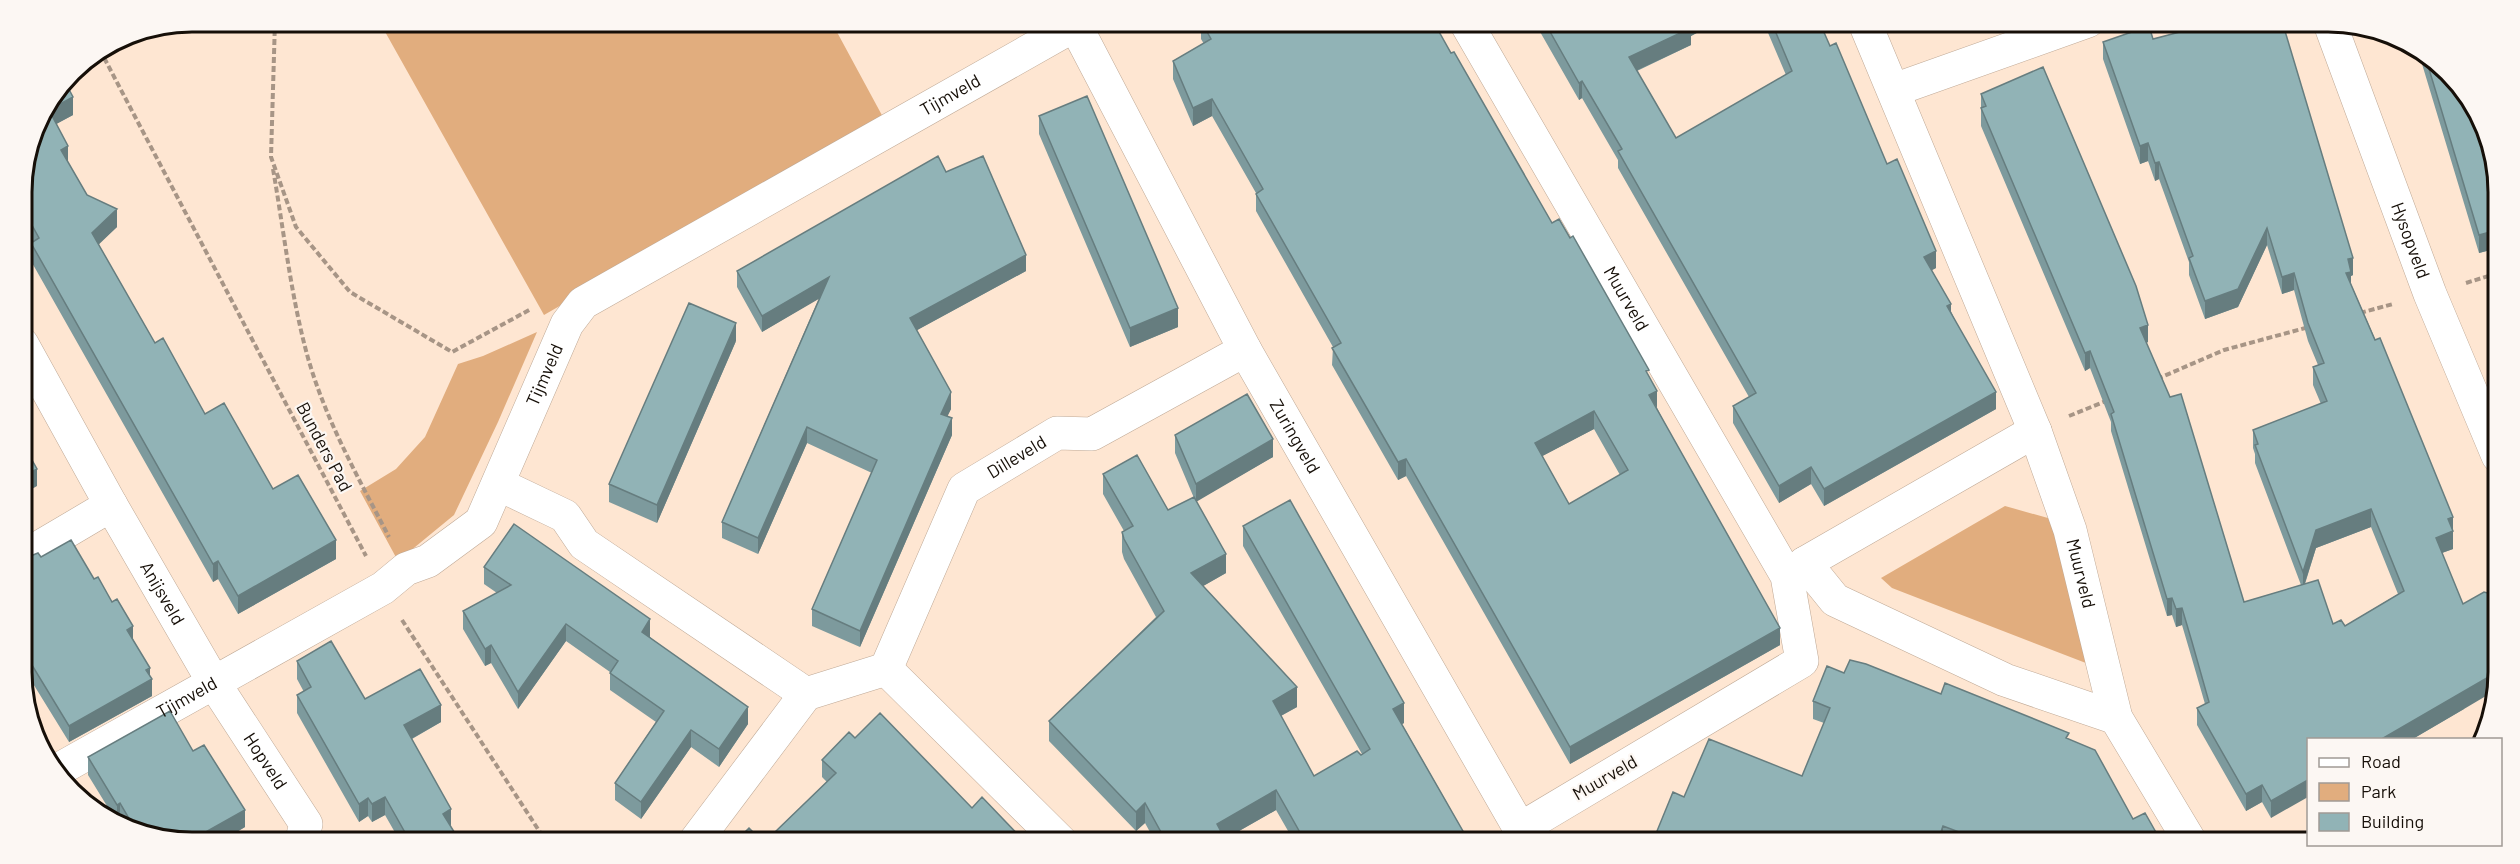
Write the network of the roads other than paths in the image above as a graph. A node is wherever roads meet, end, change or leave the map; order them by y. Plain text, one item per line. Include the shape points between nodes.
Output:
1 (1058, 32) edge
2 (1081, 32) edge
3 (1472, 32) edge
4 (1869, 32) edge
5 (2057, 32) edge
6 (2333, 32) edge
7 (1894, 90) junction
8 (1245, 350) junction
9 (32, 362) edge
10 (2035, 431) junction
11 (2488, 432) edge
12 (498, 484) junction
13 (111, 505) junction
14 (32, 552) edge
15 (1796, 570) junction
16 (886, 669) junction
17 (214, 683) junction
18 (806, 694) junction
19 (2116, 718) junction
20 (63, 767) edge
21 (304, 832) edge
22 (702, 832) edge
23 (1051, 832) edge
24 (1524, 832) edge
25 (1532, 832) edge
26 (2184, 832) edge

1 - 12 street, Tijmveld via 583,303 567,324
2 - 8 street, Zuringveld
3 - 15 street, Muurveld
4 - 7 street, Muurveld
5 - 7 street
6 - 11 street, Hysopveld via 2430,294
7 - 10 street, Muurveld
8 - 16 street, Dilleveld via 1092,434 1058,433 964,489
8 - 24 street, Zuringveld
9 - 13 street, Anijsveld
10 - 15 street
10 - 19 street, Muurveld via 2070,530
12 - 17 street, Tijmveld via 480,522 428,561
12 - 18 street via 565,516 584,544
13 - 14 street
13 - 17 street, Anijsveld
15 - 19 street, Muurveld via 1835,600 2005,680
15 - 25 street, Muurveld via 1802,661
16 - 18 street
16 - 23 street
17 - 20 street, Tijmveld
17 - 21 street, Hopveld via 306,824
18 - 22 street
19 - 26 street, Muurveld

